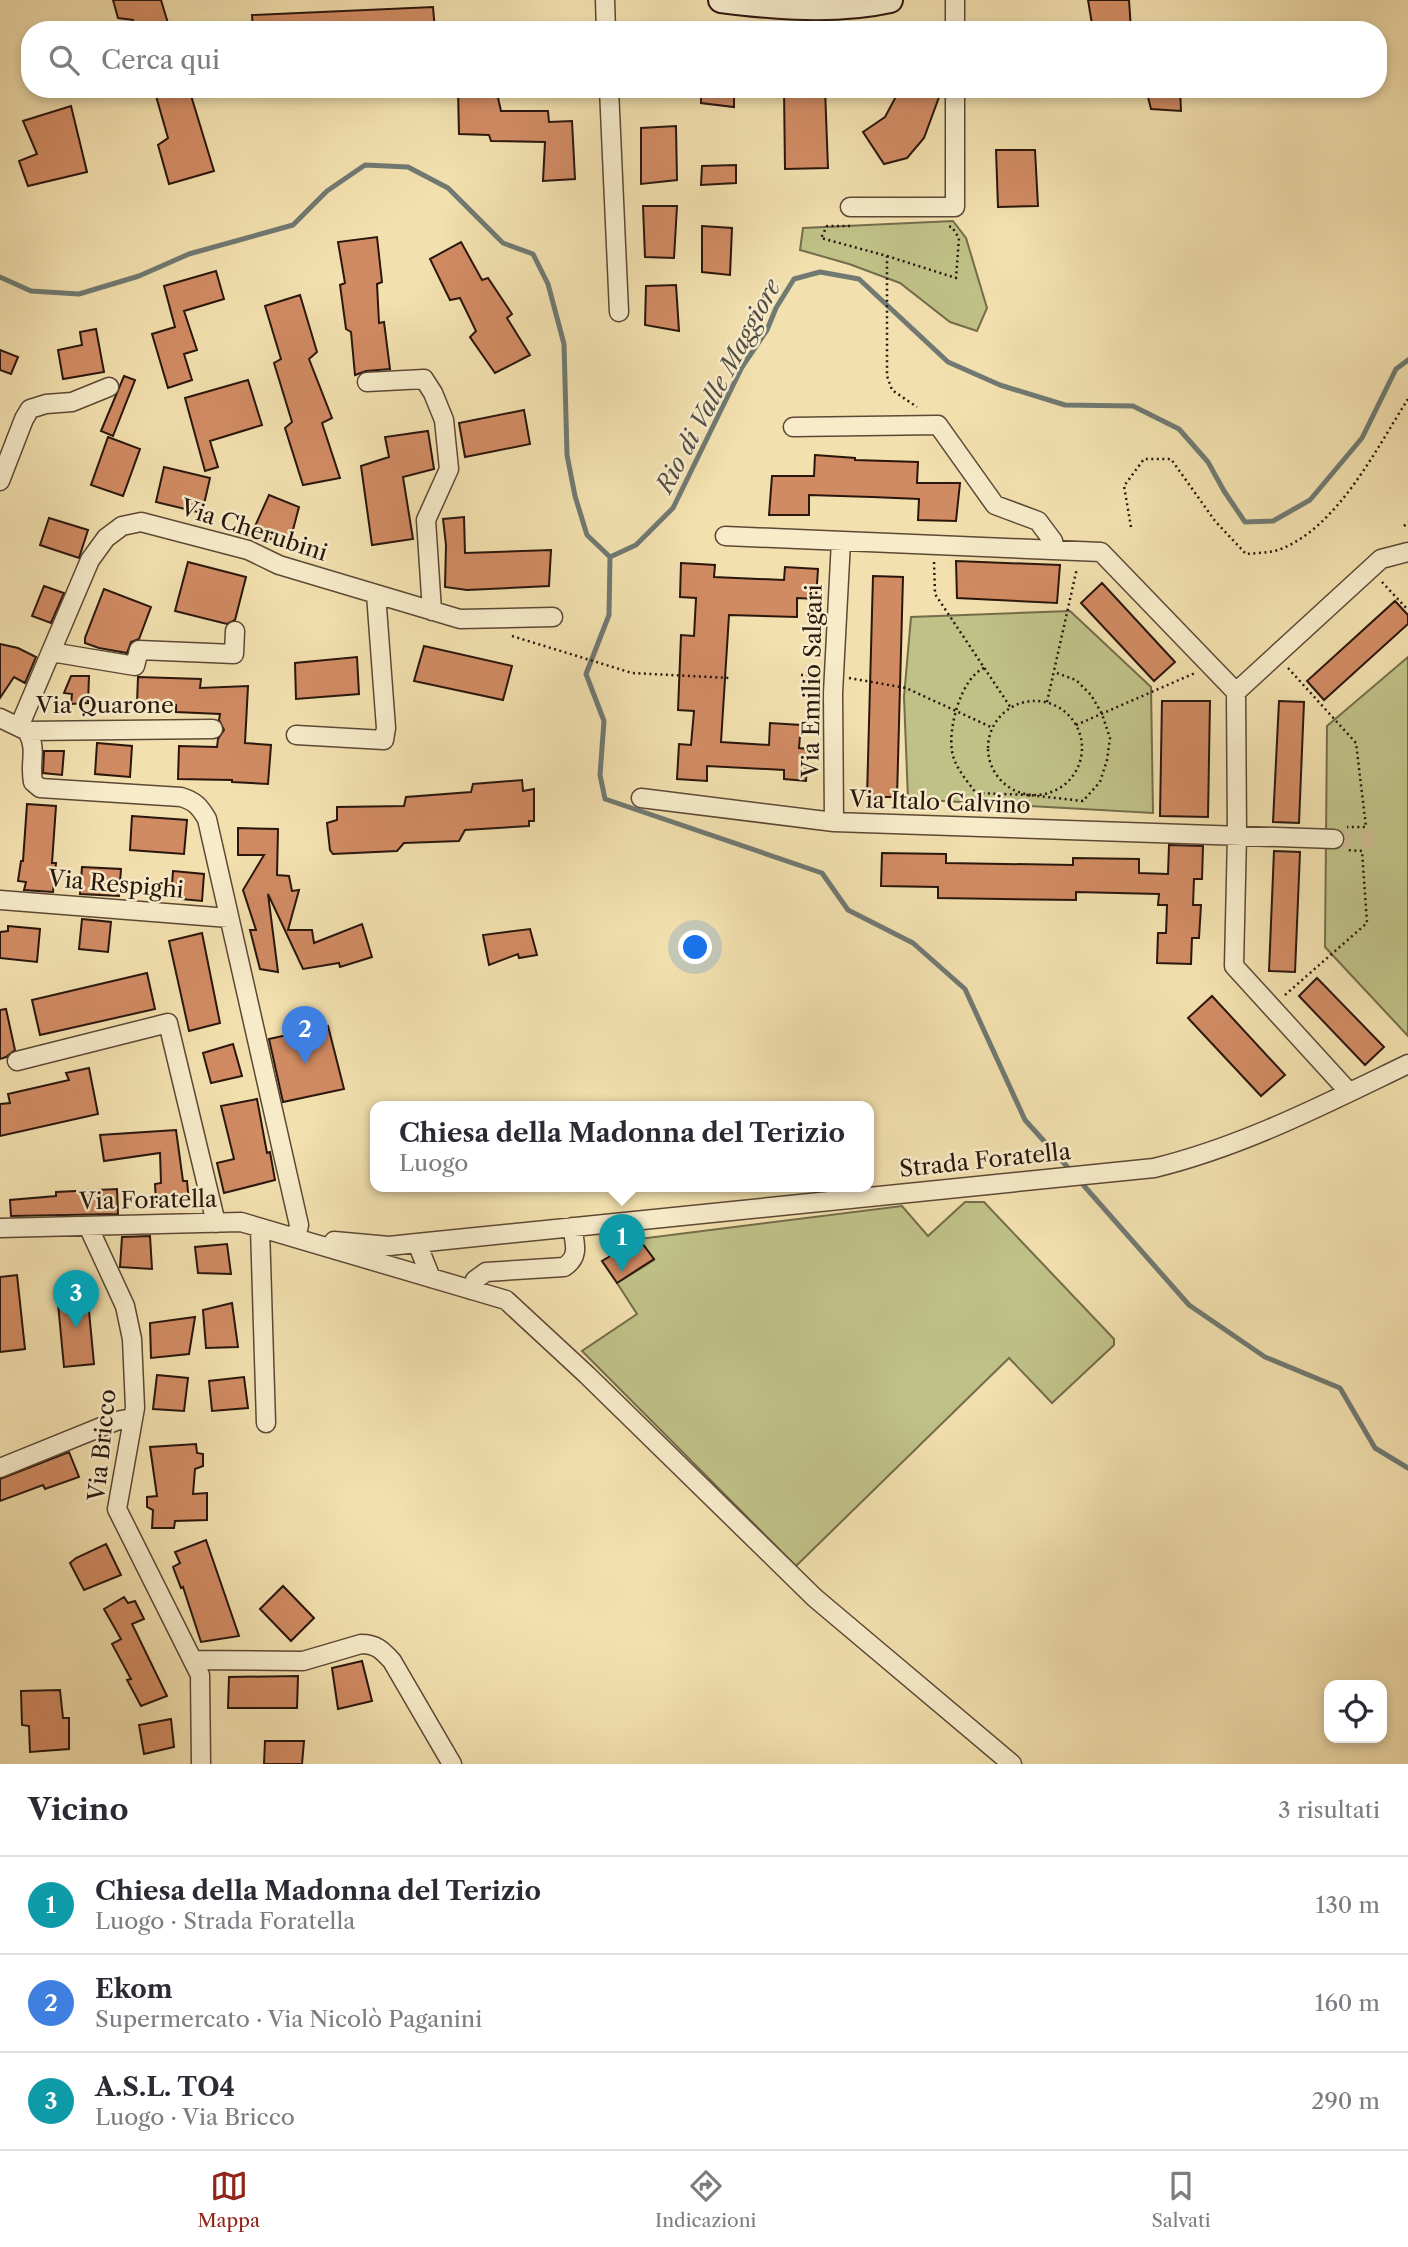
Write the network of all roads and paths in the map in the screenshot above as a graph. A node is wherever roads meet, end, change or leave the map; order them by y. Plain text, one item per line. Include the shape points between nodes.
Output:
1 (605, 0) edge
2 (721, 0) edge
3 (890, 0) edge
4 (955, 0) edge
5 (606, 21) edge
6 (955, 21) edge
7 (609, 98) edge
8 (955, 98) edge
9 (850, 207) dead end
10 (940, 223) dead end
11 (852, 226) dead end
12 (887, 256) junction
13 (619, 312) dead end
14 (367, 382) dead end
15 (109, 387) dead end
16 (1408, 399) edge
17 (919, 408) dead end
18 (793, 426) dead end
19 (0, 481) edge
20 (1408, 522) edge
21 (1404, 526) dead end
22 (1131, 527) dead end
23 (725, 536) dead end
24 (841, 541) junction
25 (934, 545) junction
26 (1055, 550) junction
27 (1080, 551) junction
28 (1408, 552) edge
29 (1370, 569) junction
30 (376, 594) junction
31 (1408, 610) edge
32 (432, 611) junction
33 (553, 617) dead end
34 (235, 631) dead end
35 (51, 652) junction
36 (1276, 655) junction
37 (580, 657) dead end
38 (1211, 666) junction
39 (984, 668) junction
40 (1054, 672) junction
41 (801, 675) dead end
42 (834, 675) junction
43 (729, 678) dead end
44 (1236, 692) junction
45 (1048, 702) junction
46 (1011, 708) junction
47 (957, 711) junction
48 (1102, 714) junction
49 (0, 718) edge
50 (1076, 725) junction
51 (992, 728) junction
52 (23, 729) junction
53 (213, 729) dead end
54 (296, 735) dead end
55 (1029, 794) junction
56 (641, 798) dead end
57 (834, 822) junction
58 (1366, 827) dead end
59 (1237, 835) junction
60 (1334, 839) tunnel mouth
61 (1362, 851) dead end
62 (0, 900) edge
63 (229, 918) junction
64 (1271, 1008) junction
65 (17, 1061) dead end
66 (1408, 1064) edge
67 (1349, 1092) junction
68 (216, 1223) junction
69 (88, 1226) junction
70 (572, 1227) junction
71 (0, 1228) edge
72 (260, 1228) junction
73 (296, 1238) junction
74 (417, 1243) junction
75 (389, 1246) junction
76 (401, 1269) junction
77 (431, 1278) junction
78 (471, 1290) junction
79 (132, 1418) junction
80 (266, 1423) dead end
81 (0, 1468) edge
82 (193, 1660) junction
83 (201, 1764) edge
84 (452, 1764) edge
85 (1012, 1764) edge

1 - 5 street
2 - 3 street via 796,8
4 - 6 street
7 - 13 street
8 - 9 street via 955,207
10 - 12 path via 953,227 959,238 956,278
11 - 12 path via 827,226 821,238
12 - 17 path via 887,376 892,390
14 - 32 street via 424,379 444,420 449,469 426,520
15 - 19 street via 72,402 30,409
16 - 22 path via 1344,498 1311,531 1278,550 1246,554 1215,521 1171,459 1144,459 1125,486
18 - 26 street via 938,425 995,505 1038,521
20 - 21 path
23 - 24 street
24 - 25 street
24 - 42 street, Via Emilio Salgari
25 - 26 street
25 - 39 path via 935,594
26 - 27 street
27 - 38 street via 1101,552
27 - 40 path
28 - 29 street via 1381,559
29 - 31 path
29 - 36 street
30 - 32 street, Via Cherubini
30 - 35 street, Via Cherubini via 279,565 248,550 141,522 122,526 90,559
30 - 54 street via 384,740
32 - 33 street, Via Cherubini via 460,619
34 - 35 street via 234,654 139,650 135,666
35 - 52 street, Via Cherubini
36 - 44 street
36 - 58 path via 1356,743
37 - 43 path via 632,673
38 - 44 street
38 - 48 path
39 - 46 path
39 - 47 path via 962,692
40 - 45 path
40 - 48 path via 1076,680
41 - 42 path
42 - 47 path via 906,688
42 - 57 street, Via Emilio Salgari
44 - 59 street
45 - 46 path via 1031,700
45 - 50 path
46 - 51 path
47 - 51 path
47 - 55 path via 951,752 976,793
48 - 50 path
48 - 55 path via 1110,738 1107,760 1100,782 1083,801
49 - 52 street, Via Quarone
50 - 55 path via 1083,751 1079,767 1057,789
51 - 55 path via 988,742 994,771 1015,790
52 - 53 street, Via Quarone
52 - 63 street via 34,743 31,769 33,782 40,788 181,797 200,807 207,819
56 - 57 street, Via Italo Calvino
57 - 59 street, Via Italo Calvino
59 - 60 street, Via Italo Calvino
59 - 64 street via 1234,966
61 - 64 path via 1367,923
62 - 63 street, Via Respighi
63 - 73 street via 299,1225
64 - 67 street
65 - 68 street via 167,1023
66 - 67 street, Strada Foratella
67 - 70 street, Strada Foratella via 1260,1134 1154,1168
68 - 69 street, Via Foratella
68 - 72 street, Via Foratella via 241,1222
69 - 71 street, Via Foratella
69 - 79 street, Via Bricco via 125,1306 132,1339
70 - 74 street, Strada Foratella
70 - 78 street via 576,1251 572,1262 486,1272
72 - 73 street, Via Foratella
72 - 80 street
73 - 75 street, Strada Foratella
73 - 76 street
74 - 75 street, Strada Foratella
74 - 77 street
75 - 76 street
76 - 77 street
77 - 78 street
78 - 85 street via 506,1300 816,1598
79 - 81 street
79 - 82 street, Via Bricco via 117,1509
82 - 83 street, Via Bricco via 200,1675
82 - 84 street via 303,1661 361,1644 382,1648

